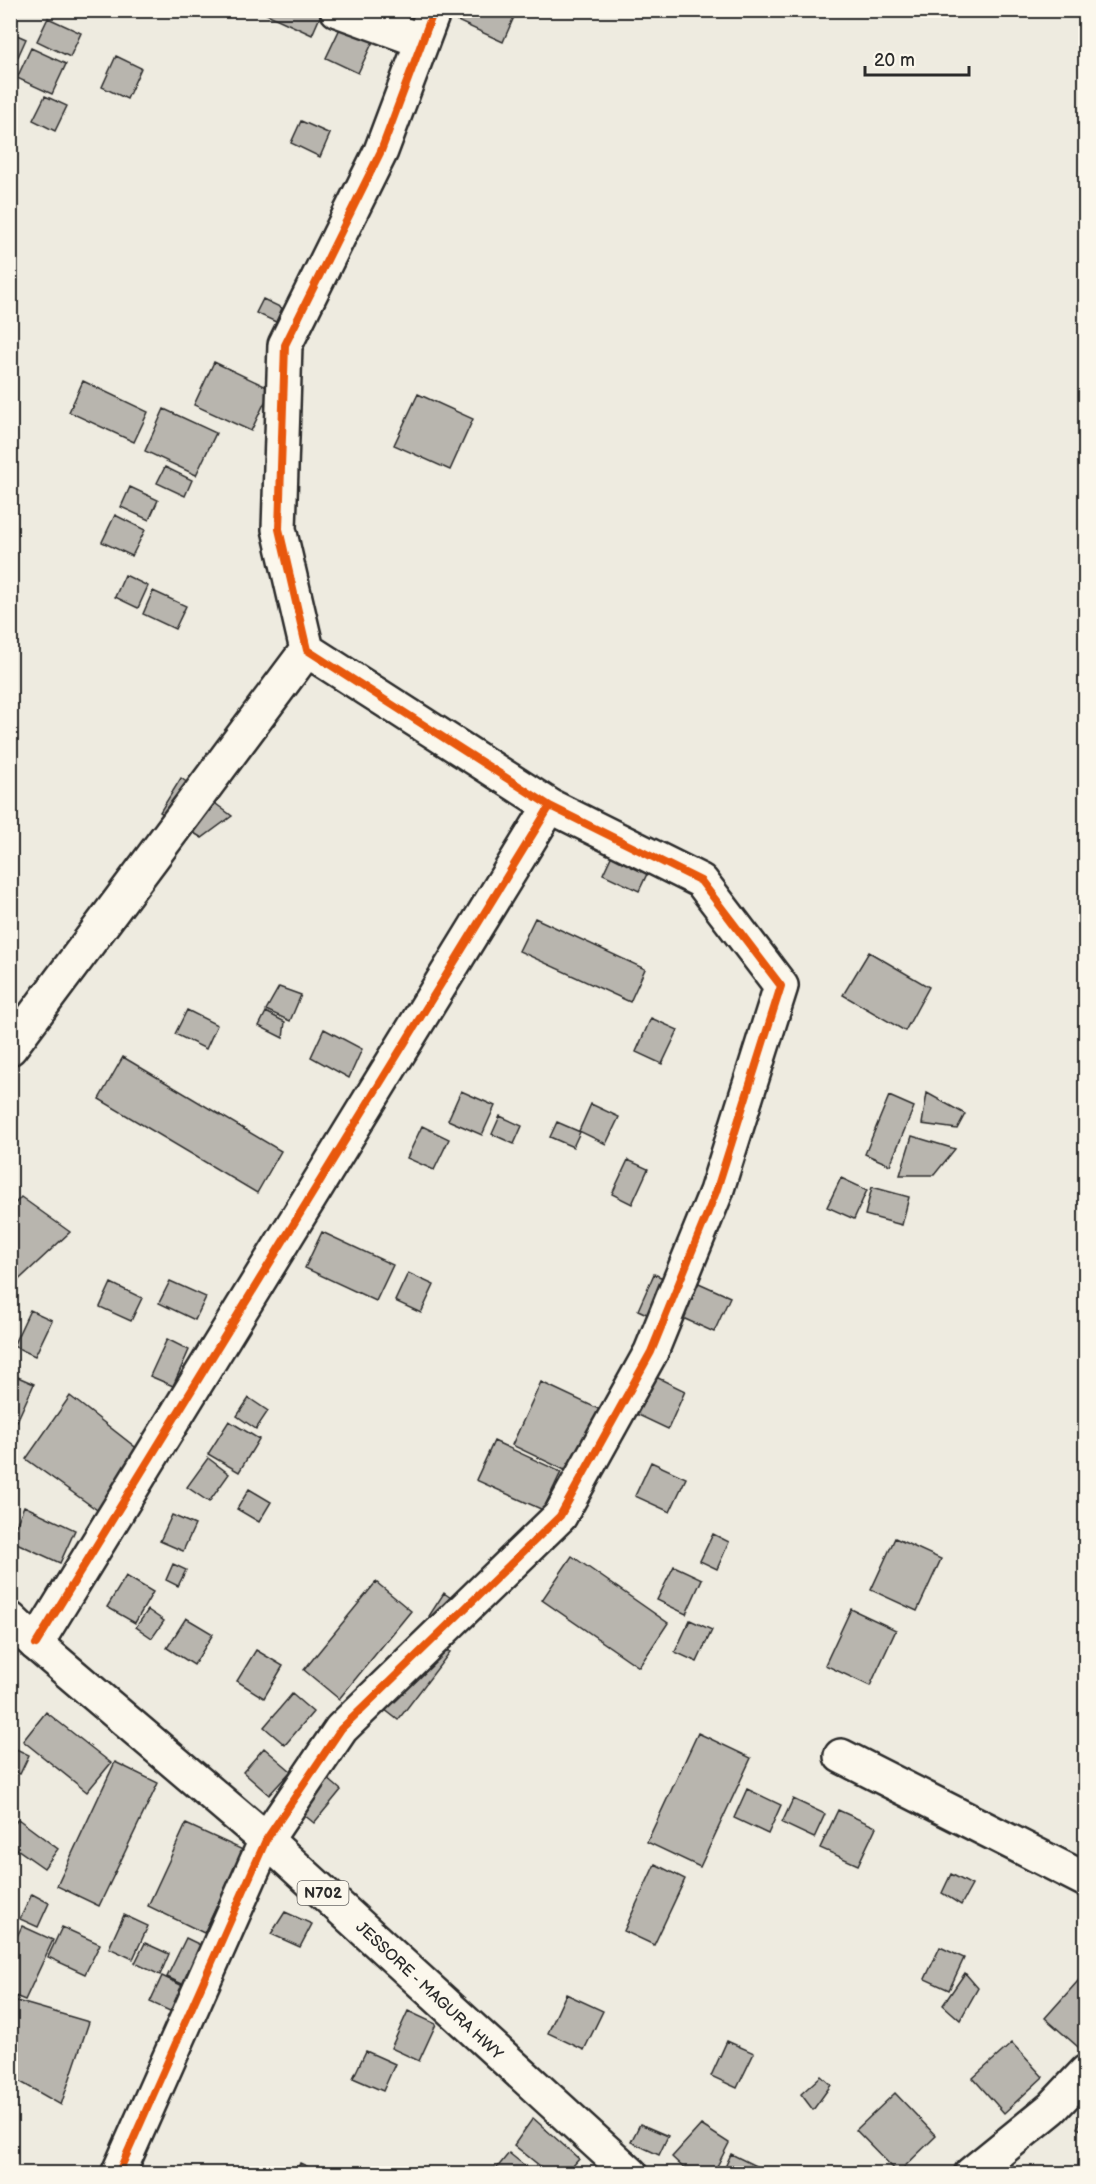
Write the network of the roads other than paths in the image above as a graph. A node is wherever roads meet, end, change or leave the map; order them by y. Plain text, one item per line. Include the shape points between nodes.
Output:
1 (337, 10) edge
2 (434, 10) edge
3 (423, 41) junction
4 (307, 650) junction
5 (550, 806) junction
6 (10, 1048) edge
7 (10, 1619) edge
8 (36, 1644) junction
9 (841, 1756) dead end
10 (266, 1840) junction
11 (1086, 1880) edge
12 (1086, 2072) edge
13 (118, 2174) edge
14 (631, 2174) edge
15 (971, 2174) edge

1 - 3 main road
2 - 3 main road
3 - 4 main road via 381,151 285,345 279,529
4 - 5 main road
4 - 6 main road
5 - 8 main road
5 - 10 main road via 702,881 781,986 716,1192 651,1352 560,1516 341,1729
7 - 8 main road, JESSORE - MAGURA HWY / N702
8 - 10 main road, JESSORE - MAGURA HWY / N702
9 - 11 main road
10 - 13 main road
10 - 14 main road, JESSORE - MAGURA HWY / N702
12 - 15 main road via 1052,2108

